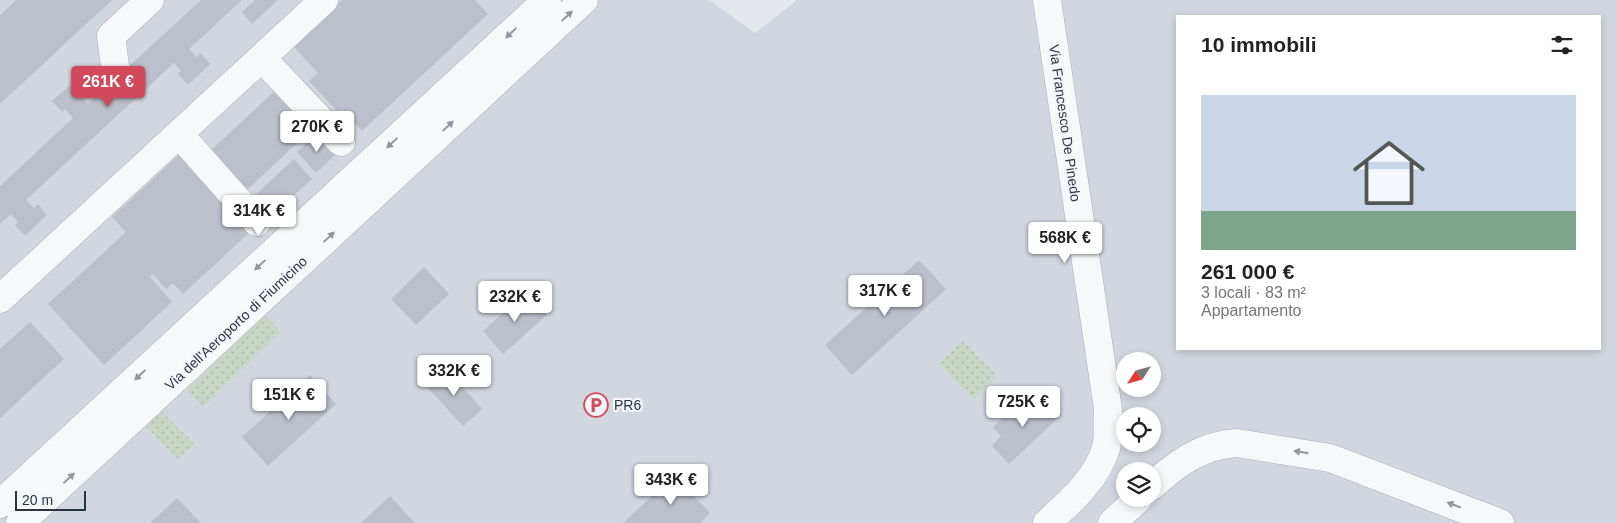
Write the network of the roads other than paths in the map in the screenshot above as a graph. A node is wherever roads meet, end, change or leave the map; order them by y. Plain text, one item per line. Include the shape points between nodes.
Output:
1 (150, 0) edge
2 (324, 0) edge
3 (547, 0) edge
4 (584, 0) edge
5 (1047, 0) edge
6 (262, 58) junction
7 (115, 66) dead end
8 (179, 134) junction
9 (341, 142) dead end
10 (257, 222) dead end
11 (0, 299) edge
12 (1161, 479) edge
13 (0, 504) edge
14 (1129, 507) edge
15 (20, 523) edge
16 (1047, 523) edge
17 (1112, 523) edge
18 (1500, 523) edge

1 - 7 street via 111,36
2 - 6 street
3 -> 13 street, Via dell'Aeroporto di Fiumicino
15 -> 4 street, Via dell'Aeroporto di Fiumicino
5 - 16 street, Via Francesco De Pinedo via 1108,409 1106,447 1092,477
6 - 8 street
6 - 9 street
8 - 10 street
8 - 11 street
18 -> 12 street via 1330,458 1237,443 1214,446 1191,456
14 - 17 street

